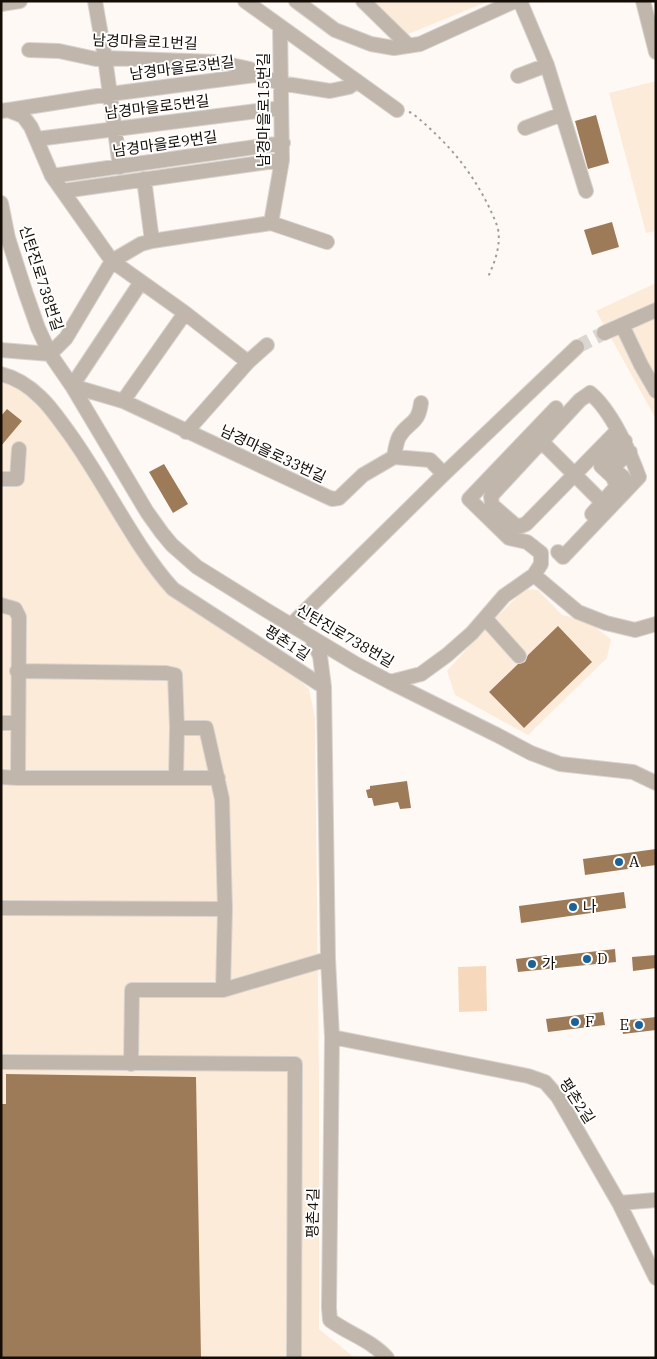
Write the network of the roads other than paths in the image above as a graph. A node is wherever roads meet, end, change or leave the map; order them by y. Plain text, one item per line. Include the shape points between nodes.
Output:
1 (20, 1) edge
2 (95, 1) edge
3 (245, 1) edge
4 (296, 1) edge
5 (363, 1) edge
6 (515, 1) edge
7 (520, 1) edge
8 (645, 2) edge
9 (1, 4) edge
10 (280, 26) junction
11 (409, 46) junction
12 (29, 50) dead end
13 (656, 52) edge
14 (104, 58) junction
15 (547, 65) junction
16 (256, 75) junction
17 (518, 76) dead end
18 (357, 81) junction
19 (280, 83) junction
20 (110, 94) junction
21 (281, 108) junction
22 (5, 110) edge
23 (397, 110) road end
24 (562, 114) junction
25 (525, 128) dead end
26 (115, 129) junction
27 (37, 139) junction
28 (282, 143) junction
29 (282, 160) junction
30 (120, 167) junction
31 (52, 176) junction
32 (144, 179) junction
33 (63, 191) junction
34 (586, 191) dead end
35 (1, 203) edge
36 (271, 223) junction
37 (152, 240) junction
38 (327, 242) dead end
39 (112, 261) junction
40 (141, 282) junction
41 (656, 310) edge
42 (185, 313) junction
43 (622, 325) junction
44 (604, 333) tunnel mouth
45 (267, 345) dead end
46 (577, 347) tunnel mouth
47 (1, 350) edge
48 (50, 354) junction
49 (248, 362) junction
50 (1, 374) edge
51 (72, 386) junction
52 (656, 391) edge
53 (123, 401) junction
54 (421, 403) dead end
55 (556, 408) dead end
56 (186, 432) junction
57 (541, 441) junction
58 (624, 442) junction
59 (19, 450) dead end
60 (394, 457) junction
61 (444, 474) junction
62 (575, 475) junction
63 (1, 479) edge
64 (600, 500) junction
65 (558, 552) junction
66 (541, 558) junction
67 (534, 574) junction
68 (1, 605) edge
69 (485, 618) junction
70 (292, 624) junction
71 (656, 624) edge
72 (310, 637) junction
73 (519, 656) dead end
74 (17, 671) junction
75 (390, 682) junction
76 (324, 687) junction
77 (1, 722) edge
78 (18, 722) junction
79 (177, 728) junction
80 (1, 778) edge
81 (18, 778) junction
82 (176, 778) junction
83 (218, 778) junction
84 (656, 783) edge
85 (1, 908) edge
86 (224, 909) junction
87 (328, 959) junction
88 (223, 990) junction
89 (332, 1037) junction
90 (1, 1062) edge
91 (131, 1064) junction
92 (656, 1200) edge
93 (619, 1203) junction
94 (656, 1278) edge
95 (294, 1358) edge
96 (387, 1358) edge

1 - 9 street
2 - 14 street
3 - 10 street
4 - 11 street via 335,30 371,44 394,48
5 - 11 street
6 - 11 street
7 - 15 street
8 - 13 street
10 - 18 street
10 - 19 street, 남경마을로15번길
12 - 14 street, 남경마을로1번길
14 - 16 street, 남경마을로1번길 via 216,62 250,69
14 - 20 street
15 - 17 street
15 - 24 street
16 - 19 street, 남경마을로3번길
16 - 20 street, 남경마을로3번길
18 - 19 street, 남경마을로3번길 via 350,87 330,91
18 - 23 street
19 - 21 street, 남경마을로15번길
20 - 22 street, 남경마을로3번길
20 - 26 street
21 - 26 street, 남경마을로5번길
21 - 28 street, 남경마을로15번길
22 - 27 street via 22,116
24 - 25 street
24 - 34 street
26 - 27 street, 남경마을로5번길
26 - 30 street
27 - 31 street
28 - 29 street, 남경마을로15번길
28 - 30 street, 남경마을로9번길
29 - 32 street
29 - 36 street, 남경마을로15번길
30 - 31 street, 남경마을로9번길
31 - 33 street
32 - 33 street
32 - 37 street
33 - 39 street
35 - 48 street, 신탄진로738번길 via 8,238
36 - 37 street
36 - 38 street
37 - 39 street
39 - 40 street
39 - 48 street via 66,338
40 - 42 street
40 - 51 street
41 - 43 street
42 - 49 street
42 - 53 street
43 - 44 street
43 - 52 street
45 - 49 street
46 - 61 street
47 - 48 street
48 - 51 street, 신탄진로738번길
49 - 56 street
50 - 76 street, 평촌1길 via 27,385 52,410 81,450 140,546 173,589
51 - 53 street
51 - 70 street, 신탄진로738번길 via 147,512 172,545 197,567
53 - 56 street
54 - 60 street via 414,422 399,438
55 - 66 street via 469,499 509,538 527,542 540,553
56 - 60 street, 남경마을로33번길 via 332,499 338,498 363,475
57 - 58 street via 590,393 599,400
57 - 62 street
57 - 62 street via 492,493 492,505 515,525 521,526
58 - 62 street
58 - 64 street via 612,468 624,478
58 - 65 street via 639,477 563,557
59 - 63 street via 17,479
60 - 61 street via 430,460
61 - 70 street
62 - 64 street
64 - 65 street
65 - 66 street
66 - 67 street
67 - 69 street, 신탄진로738번길 via 504,596
67 - 71 street via 578,612 635,630
68 - 74 street via 16,609 19,617
69 - 73 street
69 - 75 street, 신탄진로738번길 via 447,655 421,674
70 - 72 street, 신탄진로738번길
72 - 75 street, 신탄진로738번길
72 - 76 street via 320,656
74 - 78 street
74 - 79 street via 175,675
75 - 84 street via 531,753 560,764 633,772
76 - 87 street
77 - 78 street
78 - 81 street
79 - 82 street
79 - 83 street via 206,728
80 - 81 street
81 - 82 street
82 - 83 street
83 - 86 street via 222,799
85 - 86 street
86 - 88 street
87 - 88 street
87 - 89 street
88 - 91 street via 132,990
89 - 93 street, 평촌2길 via 545,1082 558,1097
89 - 96 street, 평촌4길 via 330,1320 379,1349
90 - 91 street
91 - 95 street via 295,1064
92 - 93 street
93 - 94 street, 평촌2길

